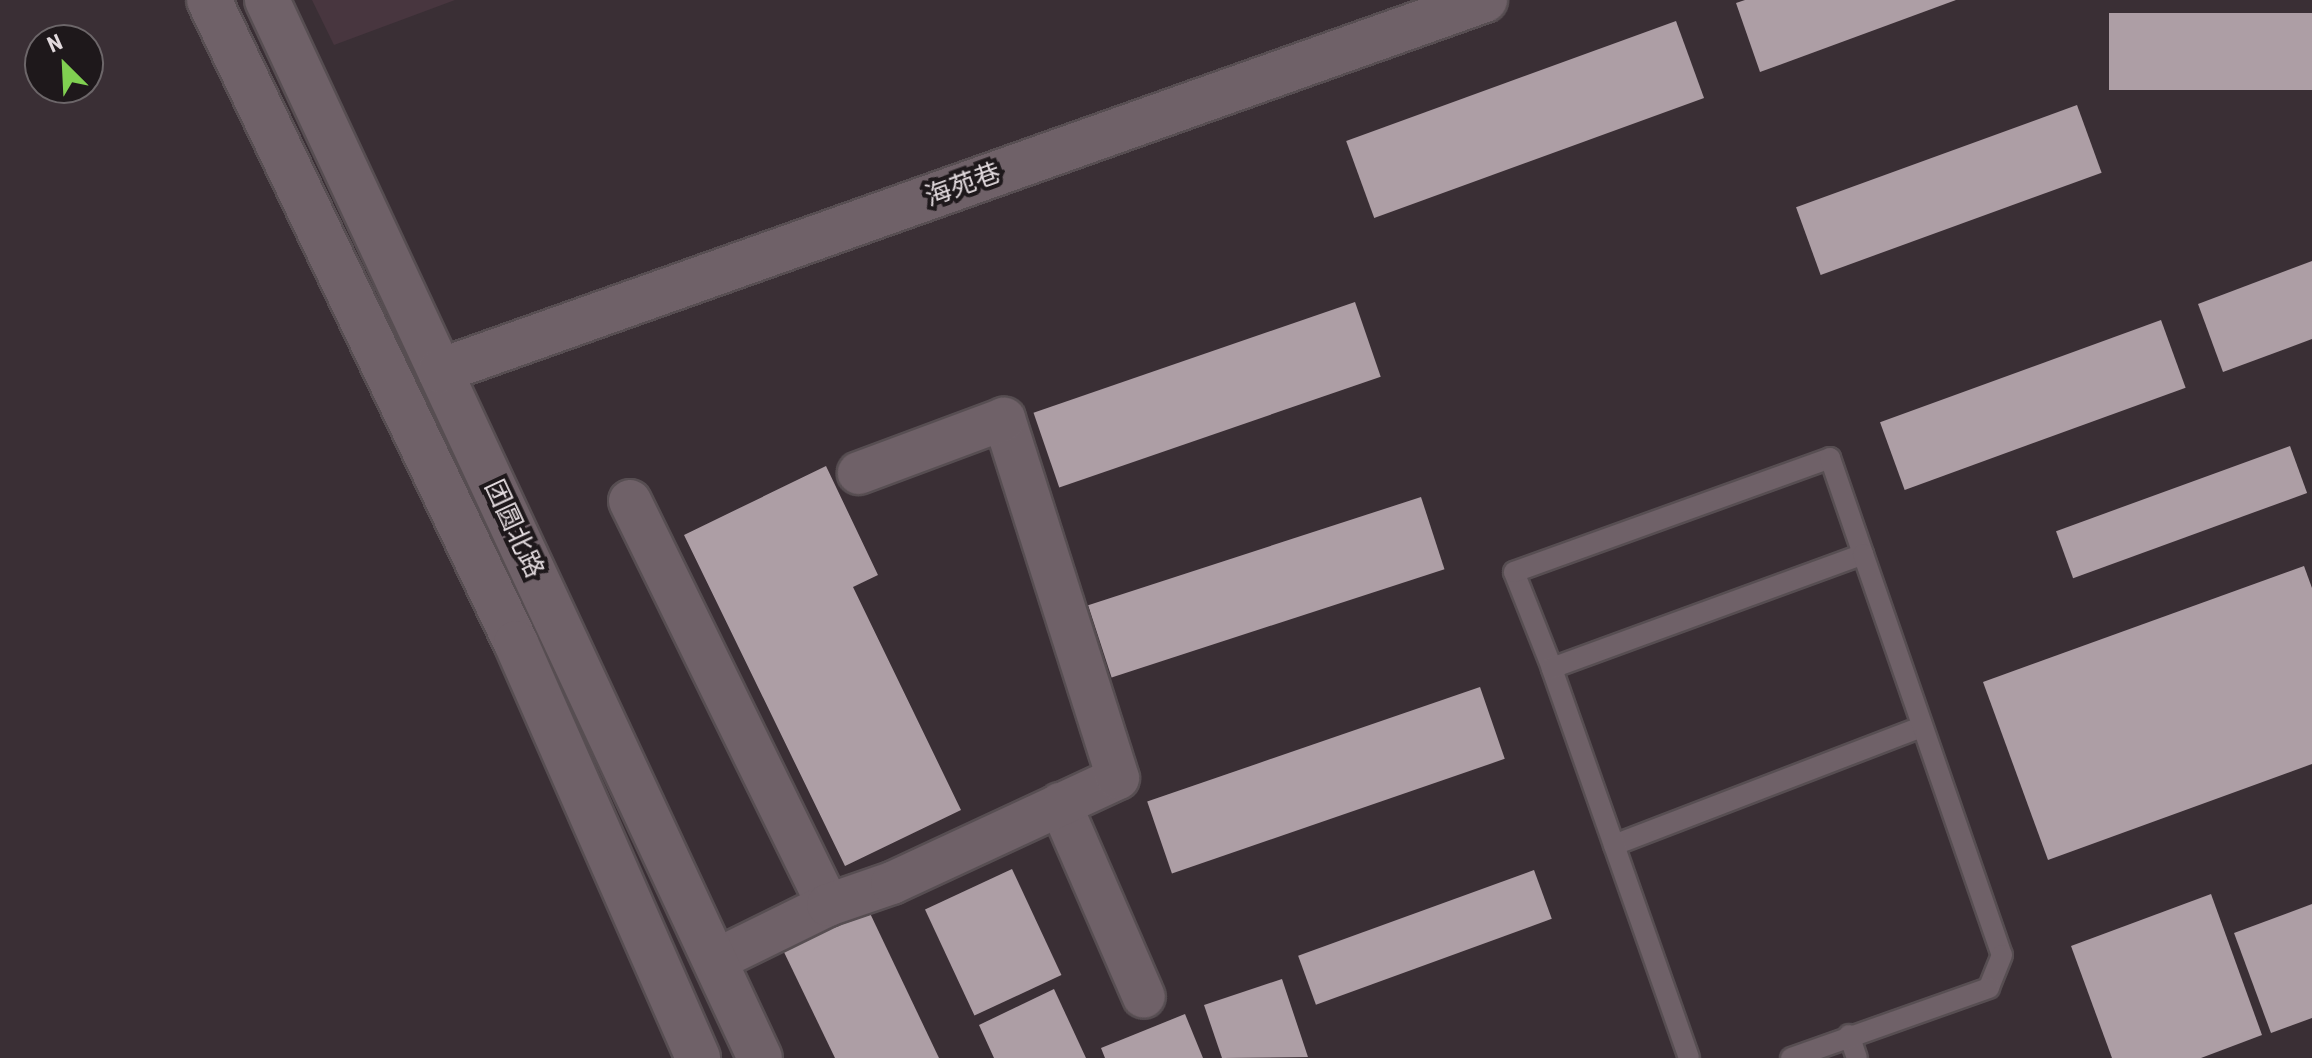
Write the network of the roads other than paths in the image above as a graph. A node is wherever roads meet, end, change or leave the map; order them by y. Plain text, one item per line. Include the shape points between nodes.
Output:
1 (209, 0) edge
2 (267, 0) edge
3 (1485, 0) edge
4 (440, 371) junction
5 (859, 473) dead end
6 (630, 501) dead end
7 (1863, 554) junction
8 (1552, 668) junction
9 (1922, 727) junction
10 (1060, 804) junction
11 (1614, 845) junction
12 (828, 905) junction
13 (716, 960) junction
14 (1144, 997) dead end
15 (1849, 1035) junction
16 (698, 1058) edge
17 (760, 1058) edge
18 (1689, 1058) edge
19 (1791, 1058) edge
20 (1857, 1058) edge

1 - 16 main road, 团圆北路 via 516,643
2 - 4 main road, 团圆北路
3 - 4 main road, 海苑巷
4 - 13 main road, 团圆北路
5 - 10 street via 1004,419 1118,778
6 - 12 street
7 - 8 lane
7 - 8 lane via 1830,458 1514,572
7 - 9 lane
8 - 11 lane
9 - 11 lane
9 - 15 lane via 2002,955 1989,988
10 - 12 street via 892,883
10 - 14 street
11 - 18 lane
12 - 13 street
13 - 17 main road, 团圆北路
15 - 19 lane
15 - 20 lane

